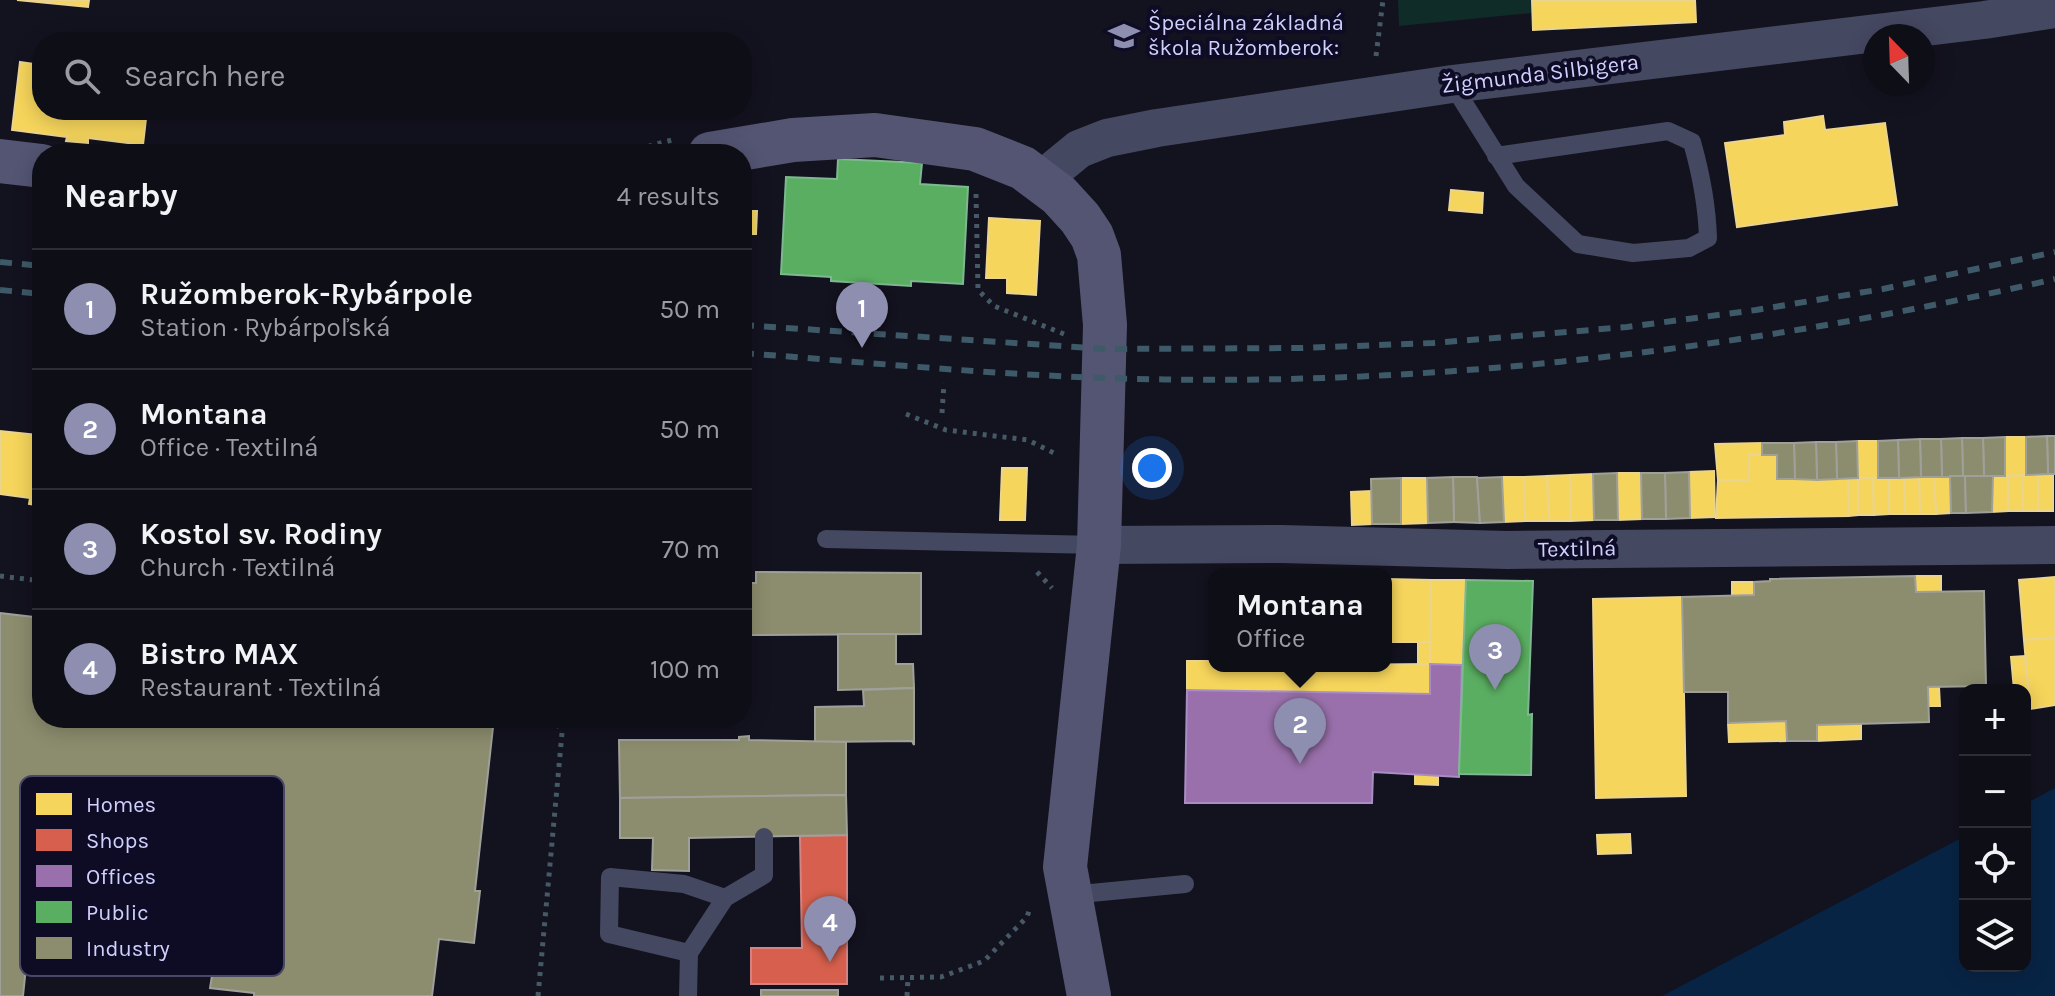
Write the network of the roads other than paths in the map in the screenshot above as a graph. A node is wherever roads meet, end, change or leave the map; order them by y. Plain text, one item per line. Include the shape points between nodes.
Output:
1 (1938, 0) edge
2 (2055, 9) edge
3 (1984, 20) junction
4 (1452, 84) junction
5 (752, 144) edge
6 (1496, 156) junction
7 (0, 161) edge
8 (32, 165) edge
9 (1040, 181) junction
10 (826, 539) dead end
11 (1099, 545) junction
12 (2055, 545) edge
13 (764, 837) dead end
14 (1185, 884) dead end
15 (725, 898) junction
16 (1050, 900) junction
17 (689, 953) junction
18 (688, 996) edge
19 (1089, 996) edge

1 - 3 street
2 - 3 street, Žigmunda Silbigera
3 - 4 street, Žigmunda Silbigera
4 - 6 lane
4 - 9 street, Žigmunda Silbigera via 1107,138 1079,149
5 - 9 street via 875,135 975,149 1023,168
6 - 6 lane via 1516,186 1578,244 1633,253 1689,248 1708,238 1692,142 1668,131
7 - 8 street
9 - 11 street via 1080,218 1099,255 1105,325
10 - 11 lane
11 - 12 street, Textilná via 1523,550
11 - 16 street via 1065,867
13 - 15 lane via 764,875
14 - 16 lane
15 - 17 lane
15 - 17 lane via 684,884 610,877 609,934
16 - 19 street
17 - 18 lane

